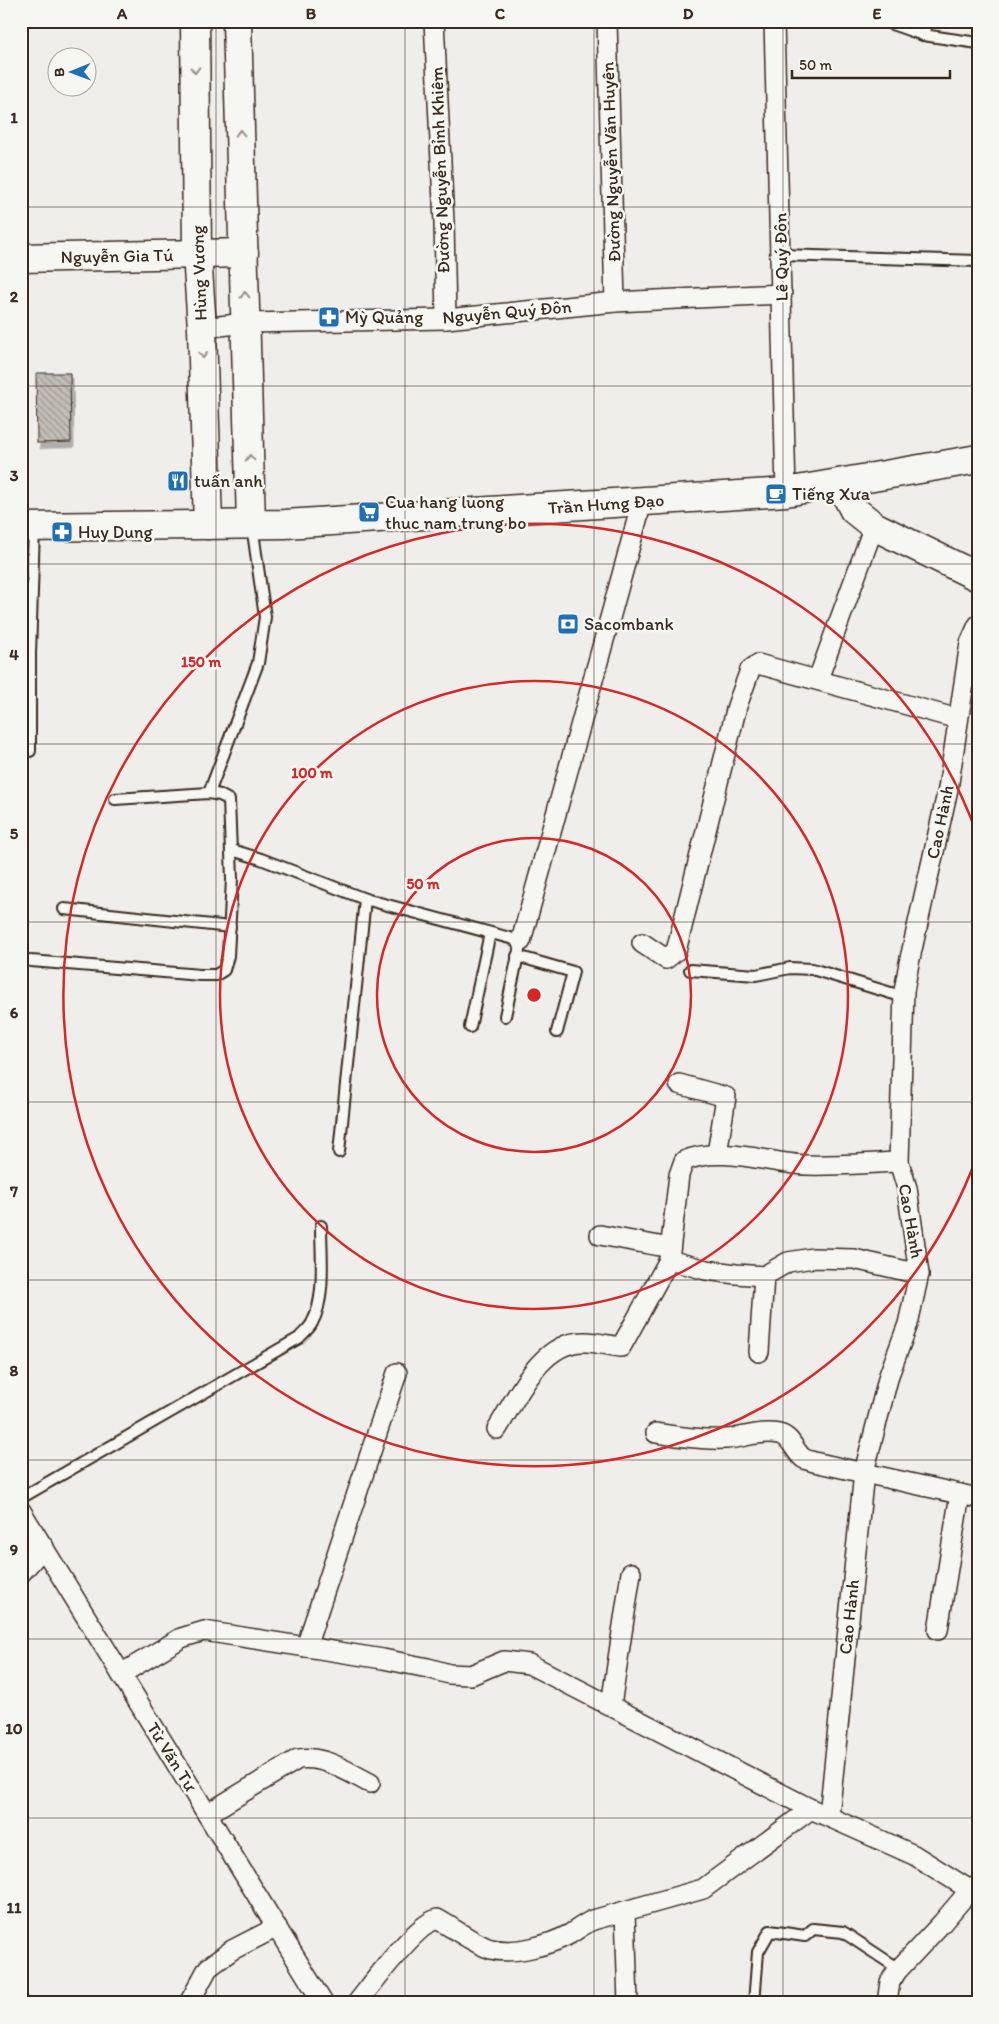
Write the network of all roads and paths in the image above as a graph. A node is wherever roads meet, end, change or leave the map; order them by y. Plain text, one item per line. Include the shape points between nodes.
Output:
1 (194, 21) edge
2 (237, 21) edge
3 (434, 21) edge
4 (607, 21) edge
5 (774, 21) edge
6 (883, 21) edge
7 (927, 21) edge
8 (923, 35) junction
9 (978, 43) edge
10 (244, 253) junction
11 (197, 254) junction
12 (781, 255) junction
13 (21, 258) edge
14 (978, 261) edge
15 (782, 294) junction
16 (615, 302) junction
17 (446, 318) junction
18 (246, 323) junction
19 (202, 328) junction
20 (978, 459) edge
21 (840, 483) junction
22 (786, 492) junction
23 (642, 502) junction
24 (252, 524) junction
25 (208, 525) junction
26 (874, 526) junction
27 (28, 527) edge
28 (978, 576) edge
29 (978, 625) edge
30 (818, 679) junction
31 (958, 720) junction
32 (30, 752) dead end
33 (209, 793) junction
34 (115, 799) dead end
35 (232, 850) junction
36 (365, 899) junction
37 (64, 910) dead end
38 (230, 927) junction
39 (490, 933) junction
40 (642, 943) dead end
41 (519, 948) junction
42 (21, 958) edge
43 (690, 970) dead end
44 (904, 997) junction
45 (505, 1016) dead end
46 (470, 1027) dead end
47 (557, 1032) dead end
48 (679, 1084) dead end
49 (339, 1152) dead end
50 (717, 1154) junction
51 (899, 1162) junction
52 (321, 1226) dead end
53 (600, 1235) dead end
54 (670, 1254) junction
55 (919, 1274) junction
56 (764, 1276) junction
57 (759, 1352) dead end
58 (397, 1373) dead end
59 (497, 1428) dead end
60 (656, 1433) dead end
61 (864, 1472) junction
62 (969, 1496) edge
63 (21, 1498) edge
64 (21, 1511) edge
65 (21, 1542) edge
66 (44, 1547) junction
67 (21, 1573) edge
68 (631, 1573) dead end
69 (938, 1630) dead end
70 (306, 1647) junction
71 (122, 1674) junction
72 (611, 1705) junction
73 (370, 1783) dead end
74 (811, 1809) junction
75 (207, 1814) junction
76 (829, 1816) junction
77 (975, 1892) edge
78 (625, 1911) junction
79 (277, 1927) junction
80 (899, 1969) junction
81 (189, 2003) edge
82 (323, 2003) edge
83 (357, 2003) edge
84 (628, 2003) edge
85 (754, 2003) edge
86 (887, 2003) edge

1 -> 11 main road, Hùng Vương
10 -> 2 main road
3 - 17 street, Đường Nguyễn Bỉnh Khiêm
4 - 16 street, Đường Nguyễn Văn Huyên
5 - 12 street, Lê Quý Đôn
6 - 8 lane
7 - 8 lane
8 - 9 lane
10 - 11 main road, Nguyễn Gia Tú
18 -> 10 main road
11 - 13 main road, Nguyễn Gia Tú
11 - 19 main road, Hùng Vương
12 - 14 lane
12 - 15 street, Lê Quý Đôn
15 - 16 street, Nguyễn Quý Đôn
15 - 22 street, Lê Quý Đôn
16 - 17 street, Nguyễn Quý Đôn
17 - 18 street, Nguyễn Quý Đôn
18 - 19 street, Nguyễn Quý Đôn
24 -> 18 main road
19 -> 25 main road, Hùng Vương
20 - 21 main road, Trần Hưng Đạo
21 - 22 main road, Trần Hưng Đạo
21 - 26 main road via 854,510
22 - 23 main road, Trần Hưng Đạo
23 - 24 main road, Trần Hưng Đạo
23 - 41 street
24 - 25 main road, Trần Hưng Đạo
24 - 33 lane via 265,617 258,663
25 - 27 main road, Trần Hưng Đạo
26 - 28 main road
26 - 30 street
27 - 32 lane
29 - 31 street, Cao Hành via 970,643
30 - 31 street
30 - 40 street via 758,664 750,670 676,951 666,959
31 - 44 street, Cao Hành via 948,789
33 - 34 lane
33 - 35 lane via 229,800
35 - 36 lane
35 - 38 lane
36 - 39 lane
36 - 49 lane
37 - 38 lane
38 - 42 lane via 224,970 216,975
39 - 41 lane
39 - 46 lane
41 - 45 lane
41 - 47 lane via 573,972
43 - 44 lane via 756,975 790,968 812,968
44 - 51 street, Cao Hành
48 - 50 street via 726,1097
50 - 51 street via 805,1165
50 - 54 street via 684,1161 679,1175
51 - 55 street, Cao Hành via 907,1188
52 - 63 lane via 322,1276 318,1302 312,1324 299,1338
53 - 54 street
54 - 56 street via 706,1270
54 - 59 street via 621,1347 582,1342 559,1348 537,1365
55 - 56 street via 854,1258 814,1258 788,1262
55 - 61 street, Cao Hành via 908,1324 889,1375
56 - 57 street
58 - 70 street
60 - 61 street via 689,1439 781,1434 804,1458
61 - 62 street
61 - 76 street, Cao Hành
62 - 69 street
64 - 66 street, Từ Văn Tư
65 - 66 street
66 - 67 street
66 - 71 street, Từ Văn Tư
68 - 72 street
70 - 71 street via 204,1631 181,1638
70 - 72 street via 449,1674 471,1675 504,1661 529,1664
71 - 75 street, Từ Văn Tư
72 - 74 street
73 - 75 street via 322,1759 307,1757 298,1759
74 - 76 street
74 - 78 street via 702,1889
75 - 79 street, Từ Văn Tư
76 - 77 street via 914,1855
77 - 80 street
78 - 83 street via 593,1920 552,1942 517,1950 490,1949 437,1919 430,1921
78 - 84 street
79 - 81 street via 232,1950 208,1968
79 - 82 street, Từ Văn Tư
80 - 85 lane via 843,1932 813,1929 805,1936 770,1932 758,1952
80 - 86 street via 890,1982

